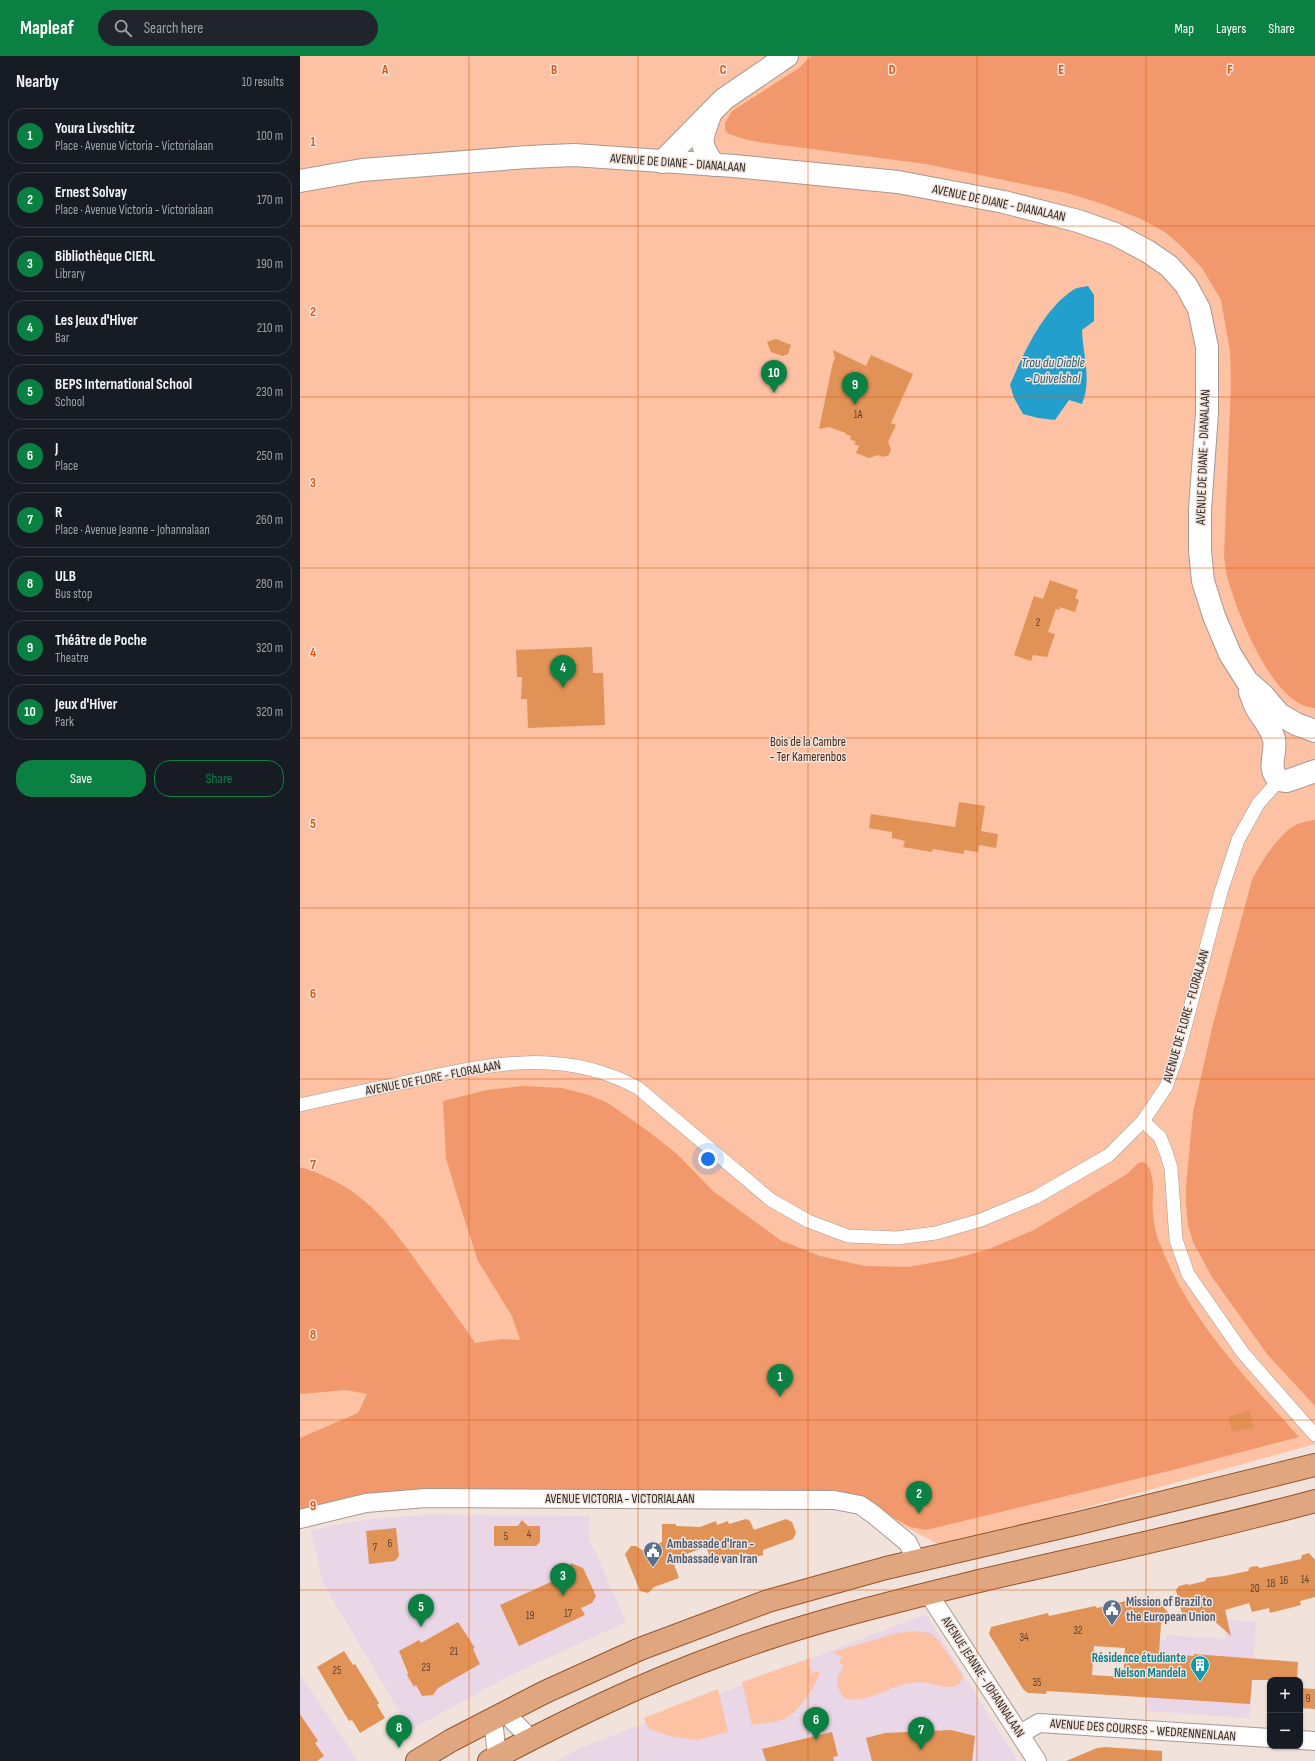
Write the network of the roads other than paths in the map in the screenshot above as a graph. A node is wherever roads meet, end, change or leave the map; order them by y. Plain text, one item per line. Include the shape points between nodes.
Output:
1 (787, 56) edge
2 (710, 114) junction
3 (662, 162) junction
4 (714, 165) junction
5 (300, 181) edge
6 (1247, 681) junction
7 (1315, 731) edge
8 (1315, 771) edge
9 (1279, 780) junction
10 (300, 1105) edge
11 (1143, 1120) junction
12 (1315, 1435) edge
13 (1315, 1465) edge
14 (1315, 1501) edge
15 (300, 1519) edge
16 (916, 1560) junction
17 (928, 1593) junction
18 (499, 1716) junction
19 (1020, 1734) junction
20 (1267, 1738) edge
21 (531, 1739) junction
22 (1303, 1740) edge
23 (1315, 1741) edge
24 (493, 1759) edge
25 (417, 1761) edge
26 (1038, 1761) edge

1 - 2 street via 724,99
2 - 3 street
2 - 4 street via 701,141 705,153
3 - 4 street, AVENUE DE DIANE - DIANALAAN
3 - 5 street, AVENUE DE DIANE - DIANALAAN via 574,155 528,157 362,170
4 - 6 street, AVENUE DE DIANE - DIANALAAN via 898,182 1004,202 1078,221 1115,234 1169,266 1186,285 1198,309 1206,347 1206,412 1200,510 1203,581 1230,654
6 - 7 street, AVENUE DE DIANE - DIANALAAN via 1279,714
6 - 9 street via 1254,705 1274,739 1273,772
8 - 9 street via 1288,781
9 - 11 street, AVENUE DE FLORE - FLORALAAN via 1258,804 1238,840 1221,892 1178,1053 1166,1087
10 - 11 street, AVENUE DE FLORE - FLORALAAN via 489,1065 537,1061 575,1065 618,1077 638,1088 771,1200 808,1221 848,1236 897,1238 936,1233 982,1220 1036,1197 1109,1154
11 - 12 street via 1160,1137 1171,1168 1176,1240 1188,1274 1243,1353
13 - 16 main road
14 - 17 main road
15 - 16 street, AVENUE VICTORIA - VICTORIALAAN via 366,1503 426,1498 834,1500 860,1505 873,1514 908,1543
16 - 17 main road
16 - 18 main road via 768,1601 640,1649
17 - 19 street, AVENUE JEANNE - JOHANNALAAN
17 - 21 main road via 818,1623 723,1654 628,1693
18 - 21 street
18 - 24 street
18 - 25 main road
19 - 20 street, AVENUE DES COURSES - WEDRENNENLAAN via 1039,1723
19 - 26 street, AVENUE JEANNE - JOHANNALAAN
21 - 24 main road
22 - 23 street

